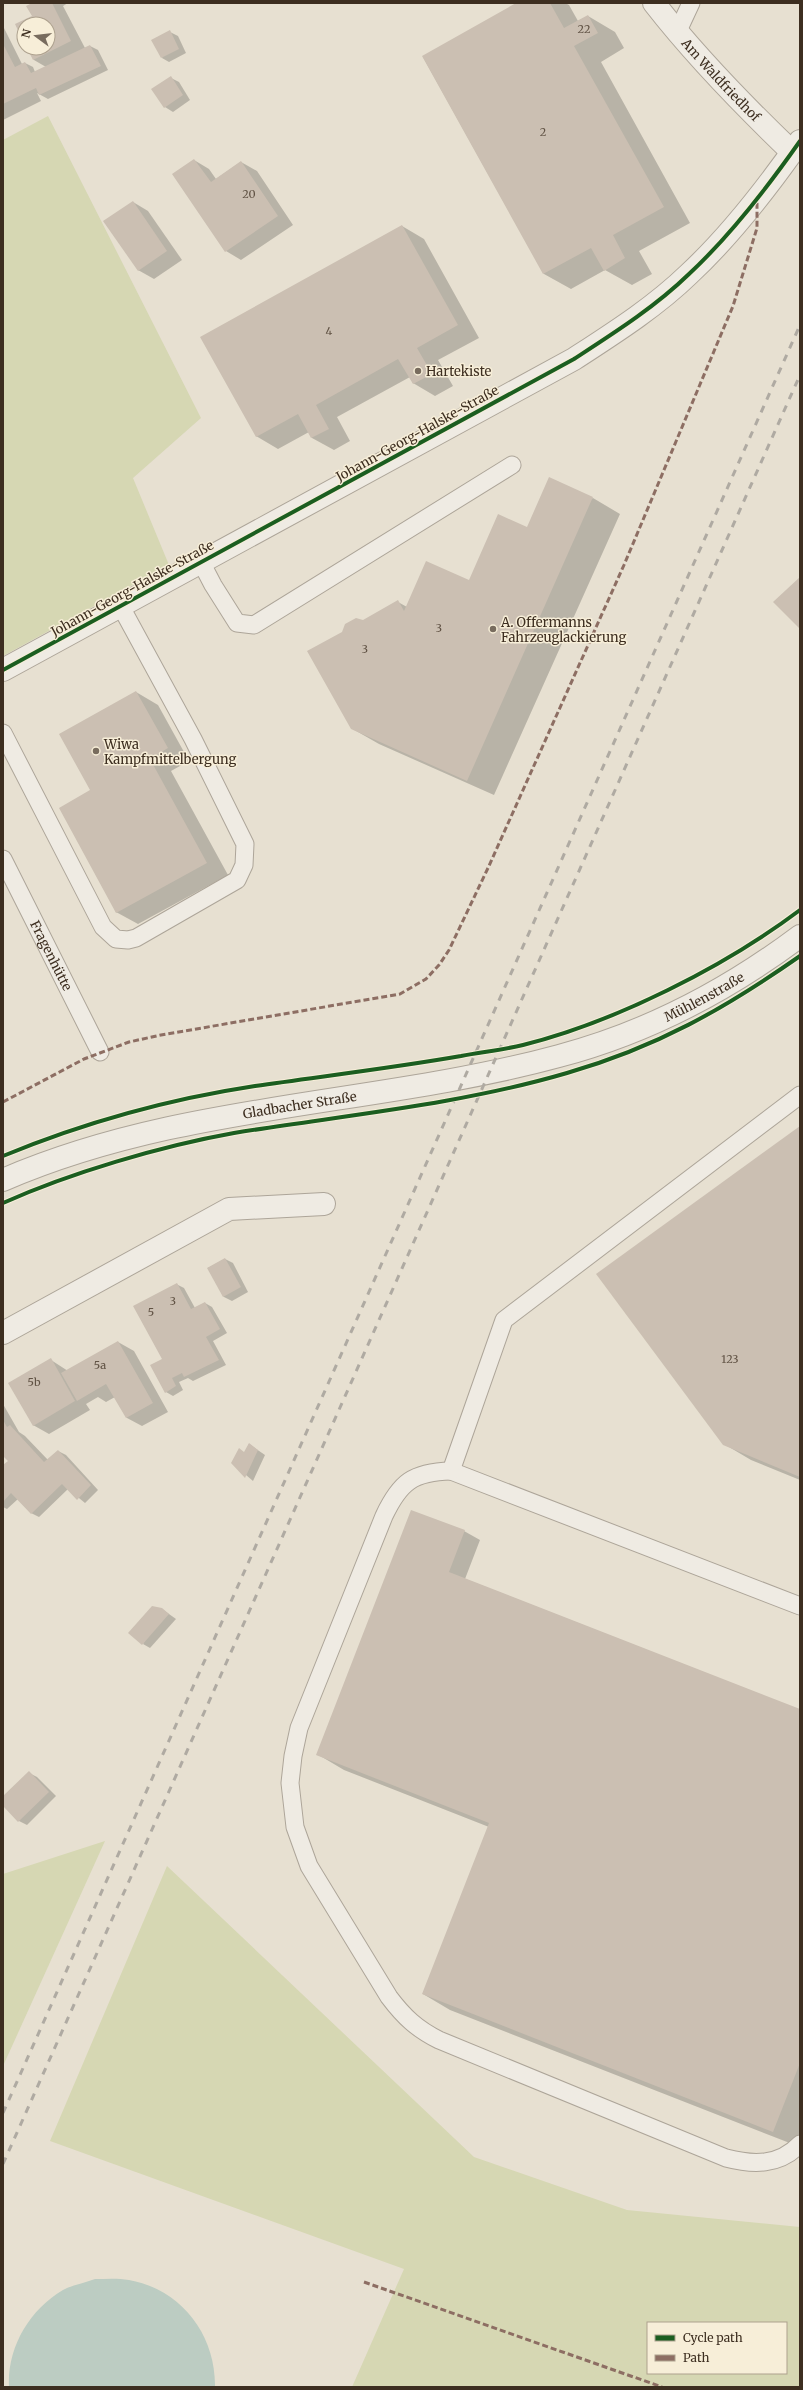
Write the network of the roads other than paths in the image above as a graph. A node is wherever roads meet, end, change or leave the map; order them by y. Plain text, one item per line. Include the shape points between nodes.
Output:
1 (654, 3) edge
2 (691, 3) edge
3 (677, 33) junction
4 (796, 147) edge
5 (512, 465) dead end
6 (201, 562) junction
7 (120, 605) junction
8 (3, 670) edge
9 (3, 733) edge
10 (3, 860) edge
11 (800, 936) edge
12 (600, 1043) joint
13 (100, 1052) dead end
14 (800, 1094) edge
15 (3, 1180) edge
16 (324, 1204) dead end
17 (3, 1333) edge
18 (451, 1471) junction
19 (800, 1606) edge
20 (800, 2144) edge

1 - 3 street, Am Waldfriedhof
2 - 3 lane
3 - 4 street, Am Waldfriedhof via 733,95
4 - 6 street, Johann-Georg-Halske-Straße via 757,200 694,269 620,329 574,359
5 - 6 lane via 254,625 237,623 212,585
6 - 7 street, Johann-Georg-Halske-Straße
7 - 8 street, Johann-Georg-Halske-Straße
7 - 9 lane via 193,739 245,844 244,865 237,880 136,938 121,940 110,936 84,892
10 - 13 lane, Fragenhütte
11 - 12 street, Mühlenstraße via 755,968 696,1002
12 - 15 street, Gladbacher Straße via 561,1056 473,1075 261,1109 186,1124 78,1152
14 - 18 lane via 504,1320
16 - 17 street via 228,1209
18 - 19 lane
18 - 20 lane via 420,1475 405,1483 394,1495 300,1728 291,1770 292,1807 295,1827 309,1866 382,1987 404,2016 420,2030 726,2158 740,2162 764,2163 786,2156

